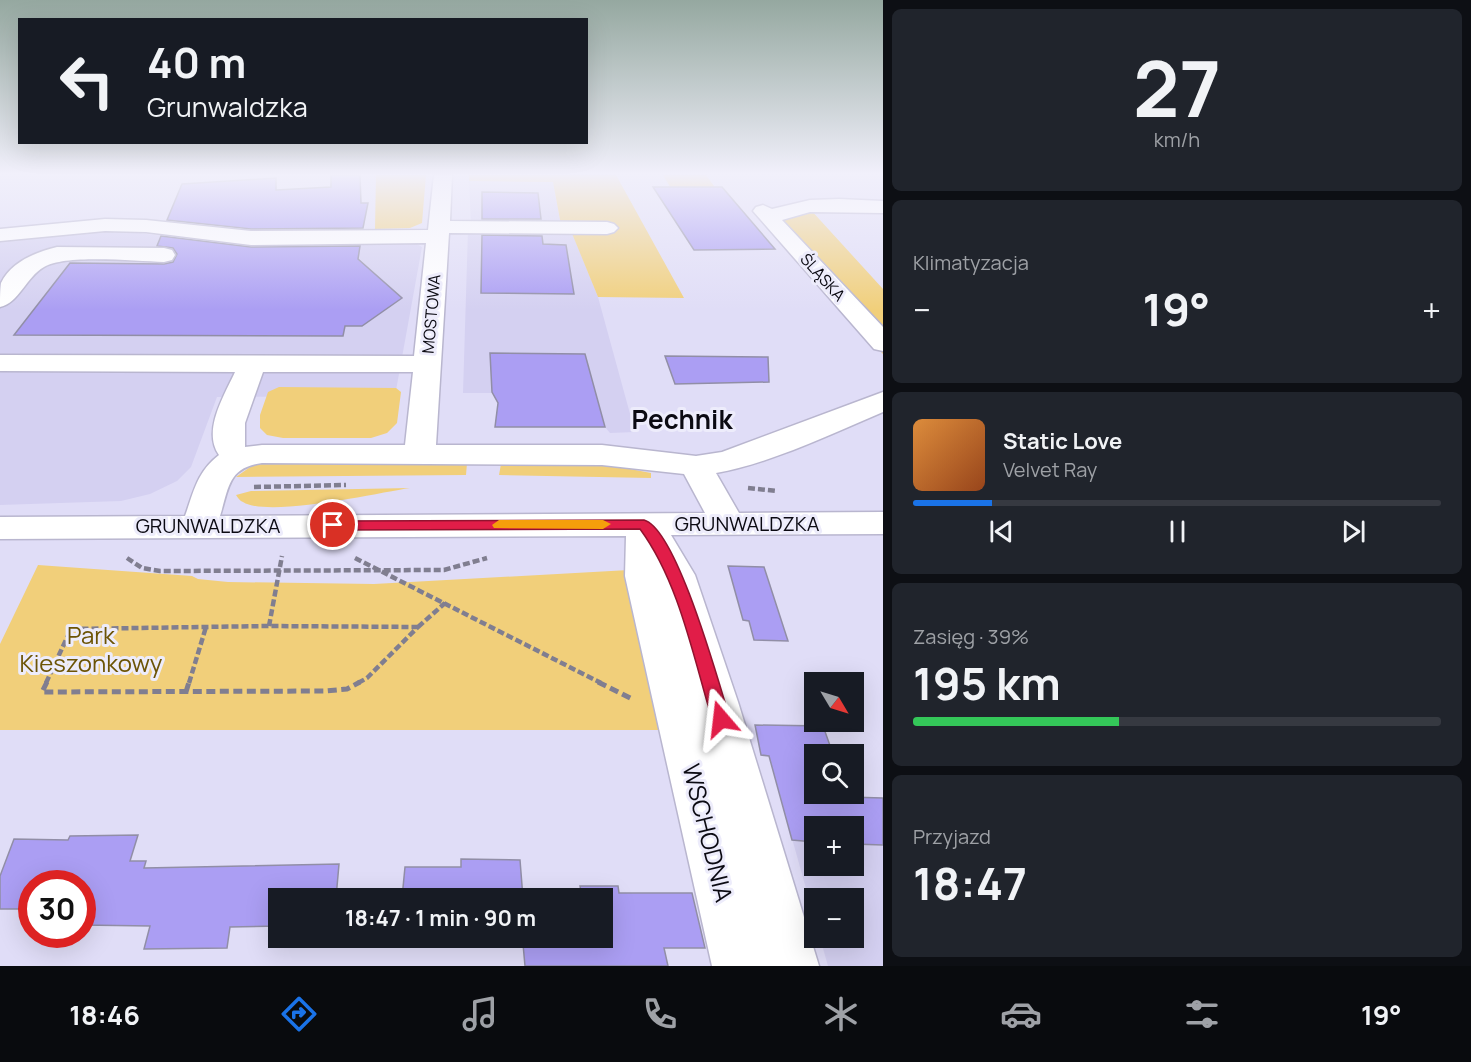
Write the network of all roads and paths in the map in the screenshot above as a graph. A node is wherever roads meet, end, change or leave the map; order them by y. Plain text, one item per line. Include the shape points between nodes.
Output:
1 (440, 220) edge
2 (771, 220) edge
3 (607, 228) dead end
4 (439, 231) junction
5 (0, 235) edge
6 (164, 255) dead end
7 (0, 300) edge
8 (883, 343) edge
9 (0, 363) edge
10 (252, 364) junction
11 (427, 364) junction
12 (883, 401) edge
13 (420, 453) junction
14 (237, 457) junction
15 (722, 471) junction
16 (784, 491) dead end
17 (883, 523) edge
18 (644, 524) junction
19 (728, 524) junction
20 (198, 526) junction
21 (0, 528) edge
22 (282, 555) dead end
23 (352, 556) dead end
24 (496, 556) dead end
25 (126, 557) dead end
26 (380, 570) junction
27 (279, 572) junction
28 (445, 603) junction
29 (269, 626) junction
30 (206, 627) junction
31 (418, 627) junction
32 (186, 692) junction
33 (635, 701) dead end
34 (720, 886) junction
35 (770, 886) junction
36 (740, 966) edge
37 (791, 966) edge

1 - 4 street, MOSTOWA
2 - 8 street, ŚLĄSKA
3 - 4 street
4 - 5 street via 251,238 105,225
4 - 11 street, MOSTOWA
6 - 7 street via 50,256 32,262
9 - 10 street
10 - 11 street
10 - 14 street via 227,438
11 - 13 street, MOSTOWA
12 - 15 street
13 - 14 street
13 - 15 street via 602,455
14 - 20 street via 217,472
15 - 16 path via 754,490
15 - 19 street
17 - 19 street, GRUNWALDZKA
18 - 19 street, GRUNWALDZKA
18 - 20 street, GRUNWALDZKA
18 - 34 street, WSCHODNIA via 644,576
18 - 35 street, WSCHODNIA via 676,575
20 - 21 street, GRUNWALDZKA
22 - 27 path
23 - 26 path
24 - 26 path via 444,570
25 - 27 path via 142,568 160,571
26 - 27 path
26 - 28 path
27 - 29 path
28 - 31 path
28 - 33 path
29 - 30 path
29 - 31 path
30 - 32 path
30 - 32 path via 71,629 42,692
31 - 32 path via 367,678 347,689
34 - 35 street
34 - 36 street, WSCHODNIA
35 - 37 street, WSCHODNIA

